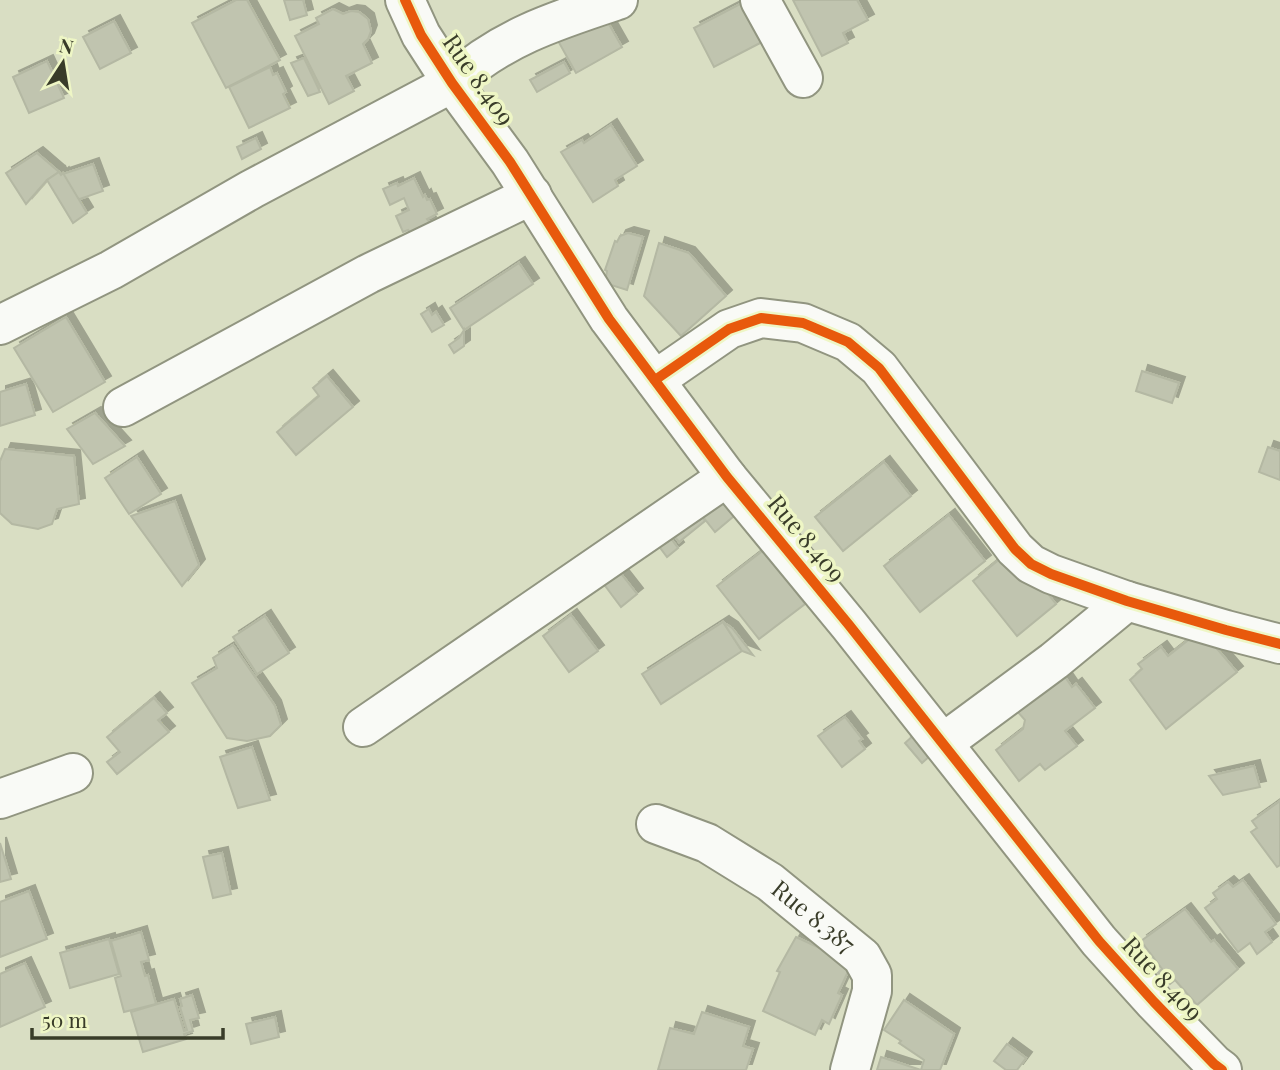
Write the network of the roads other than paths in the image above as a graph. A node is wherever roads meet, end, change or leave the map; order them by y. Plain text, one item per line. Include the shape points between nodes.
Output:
1 (405, 0) edge
2 (618, 0) edge
3 (760, 0) edge
4 (803, 78) dead end
5 (452, 83) junction
6 (532, 195) junction
7 (0, 326) edge
8 (655, 380) junction
9 (123, 407) dead end
10 (727, 477) junction
11 (1127, 601) junction
12 (1280, 644) edge
13 (363, 727) dead end
14 (943, 743) junction
15 (73, 773) dead end
16 (0, 799) edge
17 (656, 824) dead end
18 (850, 1070) edge
19 (1222, 1070) edge

1 - 5 street, Rue 8.409
2 - 5 street via 520,36
3 - 4 street
5 - 6 street, Rue 8.409
5 - 7 street
6 - 8 street, Rue 8.409 via 609,319
6 - 9 street via 368,274
8 - 10 street, Rue 8.409
8 - 11 street via 729,330 761,318 803,323 849,342 880,368 1014,549 1051,574
10 - 13 street
10 - 14 street, Rue 8.409
11 - 12 street
11 - 14 street
14 - 19 street, Rue 8.409 via 1099,942
15 - 16 street
17 - 18 street, Rue 8.387 via 707,843 770,882 862,957 872,975 872,991

